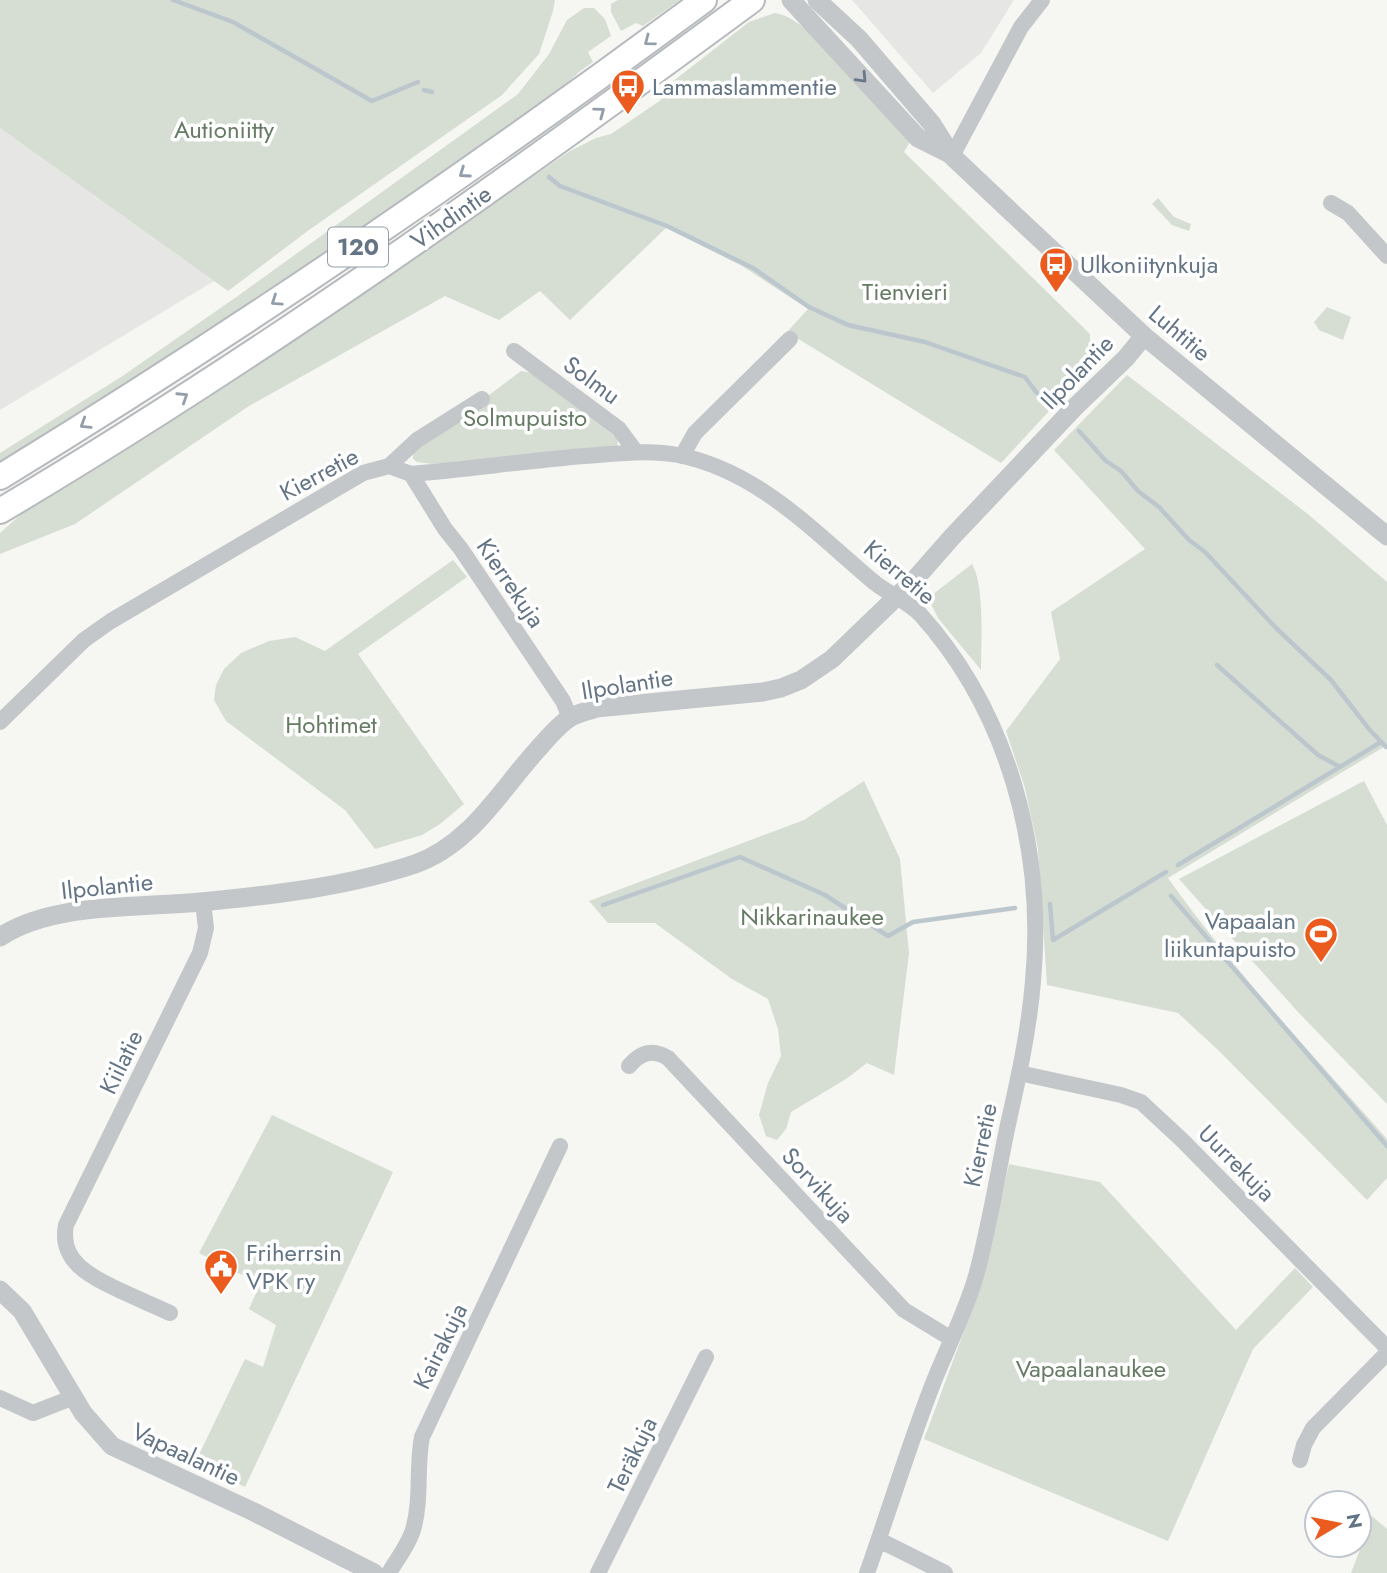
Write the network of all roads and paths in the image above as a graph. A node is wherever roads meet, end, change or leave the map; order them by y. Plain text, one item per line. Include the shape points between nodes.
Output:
1 (704, 0) edge
2 (752, 0) edge
3 (791, 0) edge
4 (817, 0) edge
5 (1042, 0) edge
6 (952, 156) junction
7 (1331, 203) dead end
8 (1387, 256) edge
9 (1144, 336) junction
10 (790, 338) dead end
11 (514, 351) dead end
12 (482, 399) dead end
13 (636, 452) junction
14 (682, 456) junction
15 (389, 466) junction
16 (411, 474) junction
17 (0, 477) edge
18 (0, 510) edge
19 (1387, 536) edge
20 (895, 598) junction
21 (570, 718) junction
22 (0, 722) edge
23 (204, 902) junction
24 (0, 937) edge
25 (629, 1066) dead end
26 (1019, 1073) junction
27 (560, 1146) dead end
28 (0, 1290) edge
29 (170, 1313) dead end
30 (950, 1338) junction
31 (1387, 1348) edge
32 (1387, 1353) edge
33 (706, 1357) dead end
34 (74, 1397) junction
35 (0, 1398) edge
36 (1300, 1460) dead end
37 (879, 1540) junction
38 (374, 1573) edge
39 (389, 1573) edge
40 (598, 1573) edge
41 (867, 1573) edge
42 (945, 1573) edge

1 -> 17 main road, Vihdintie / 120 via 345,255
18 -> 2 main road, Vihdintie / 120 via 156,415 363,278
3 -> 6 street, Luhtitie via 918,138
4 - 6 street, Luhtitie via 859,39 932,124
5 - 6 street via 1021,27
6 - 9 street, Luhtitie
7 - 8 street via 1348,213
9 - 19 street, Luhtitie
9 - 20 street, Ilpolantie
10 - 14 street via 695,433
11 - 13 street, Solmu via 619,429
12 - 15 street via 417,440
13 - 14 street, Kierretie
13 - 16 street, Kierretie
14 - 20 street, Kierretie via 740,476 768,493
15 - 16 street, Kierretie
15 - 22 street, Kierretie via 363,473 111,621 84,640
16 - 21 street, Kierrekuja
20 - 21 street, Ilpolantie via 832,659 781,688 596,708
20 - 26 street, Kierretie via 921,616 971,685 992,723 1021,804 1034,900 1034,956
21 - 23 street, Ilpolantie via 481,818 442,851 417,863 320,888
23 - 24 street, Ilpolantie via 63,914 22,925
23 - 29 street, Kiilatie via 206,928 200,953 66,1225 64,1240 78,1265
25 - 30 street, Sorvikuja via 645,1053 668,1058 904,1310
26 - 30 street, Kierretie via 976,1276
26 - 31 street, Uurrekuja via 1140,1102
27 - 39 street, Kairakuja via 422,1437 413,1529
28 - 34 street, Vapaalantie via 22,1311
30 - 37 street, Kierretie
32 - 36 street via 1313,1428
33 - 40 street, Teräkuja
34 - 35 street via 33,1413
34 - 38 street, Vapaalantie via 92,1426 112,1446
37 - 41 street, Kierretie
37 - 42 street

